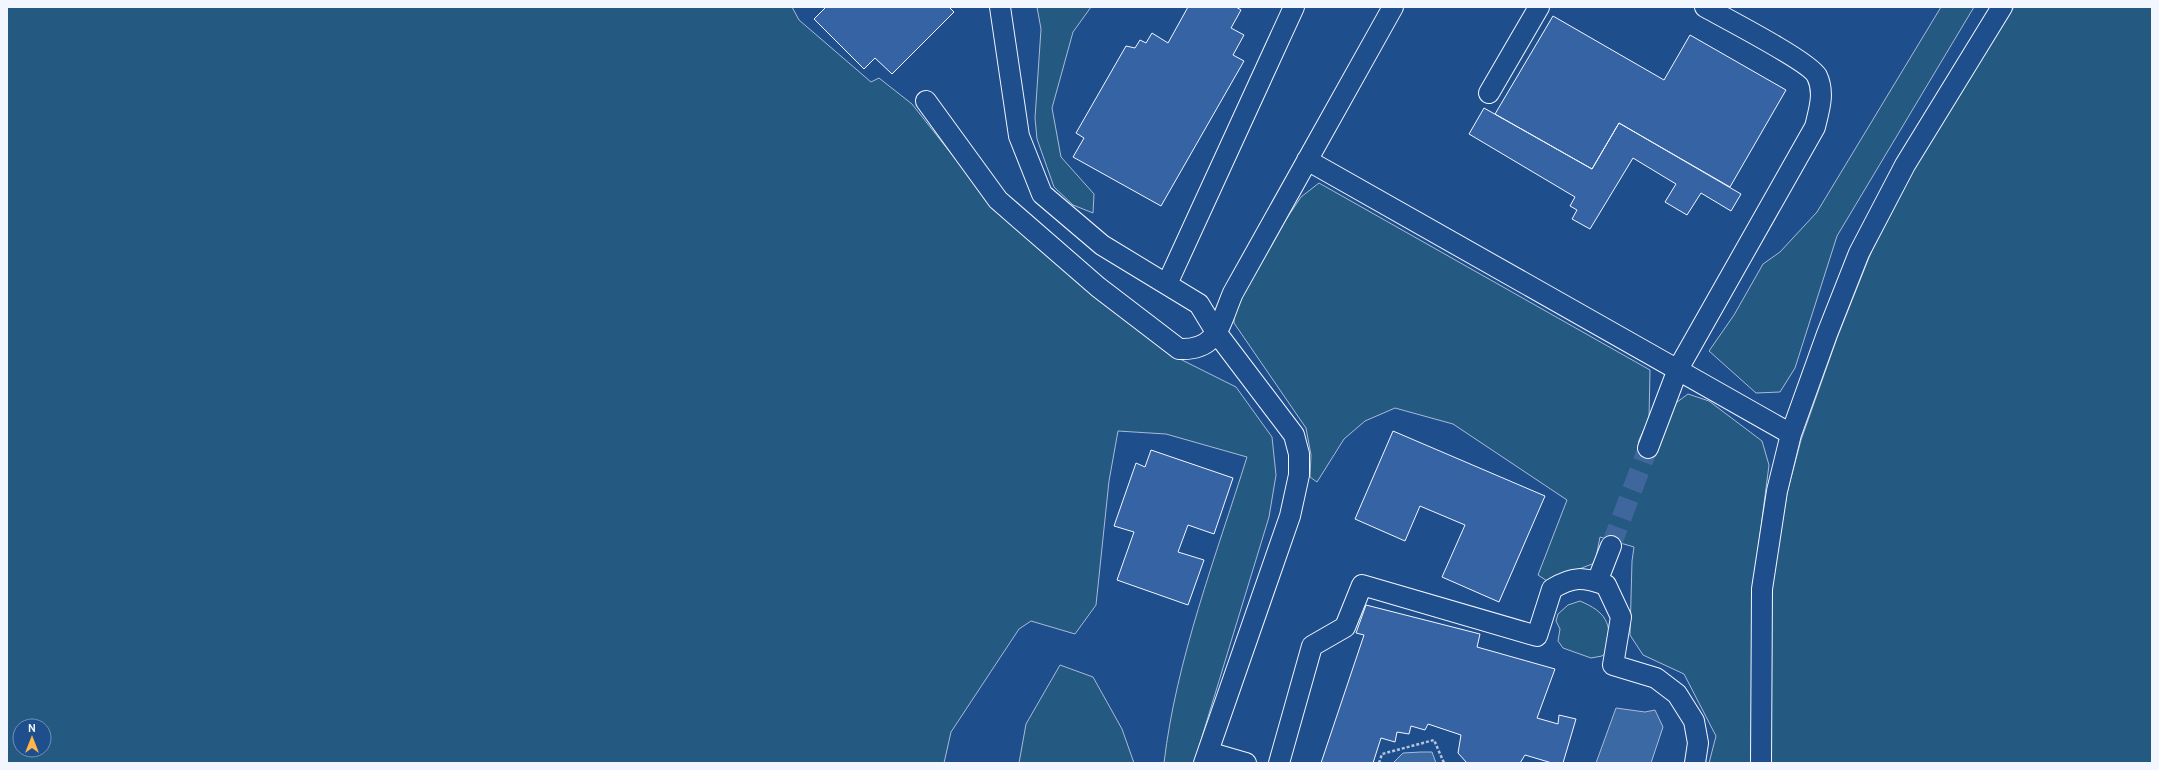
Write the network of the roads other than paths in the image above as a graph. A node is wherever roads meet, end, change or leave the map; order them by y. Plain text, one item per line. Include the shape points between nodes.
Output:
1 (1000, 7) edge
2 (1294, 7) edge
3 (1392, 7) edge
4 (1539, 7) edge
5 (1705, 7) edge
6 (2002, 7) edge
7 (1489, 93) dead end
8 (926, 101) dead end
9 (1307, 160) junction
10 (1167, 284) junction
11 (1216, 332) junction
12 (1678, 369) junction
13 (1791, 434) junction
14 (1648, 448) tunnel mouth
15 (1611, 546) tunnel mouth
16 (1597, 582) junction
17 (1206, 757) edge
18 (1246, 763) edge
19 (1279, 763) edge
20 (1695, 763) edge
21 (1761, 763) edge

1 - 10 lane via 1019,136 1042,194 1102,245
2 - 10 lane
3 - 9 lane
4 - 7 lane
5 - 12 lane via 1799,60 1816,76 1822,101 1815,127
6 - 13 lane via 1905,165 1859,253
8 - 11 lane via 998,200 1098,287 1179,349 1192,350 1208,344
9 - 11 lane via 1233,293
9 - 12 lane
10 - 11 lane via 1199,304
11 - 17 lane via 1294,435 1299,454 1299,475 1290,516
12 - 13 lane
12 - 14 lane
13 - 21 lane via 1777,491 1762,589
15 - 16 lane
16 - 19 lane via 1584,578 1563,582 1552,589 1537,636 1362,585 1345,627 1312,646
16 - 20 lane via 1606,585 1621,617 1613,665 1656,678 1677,694 1694,721 1698,743
17 - 18 lane

